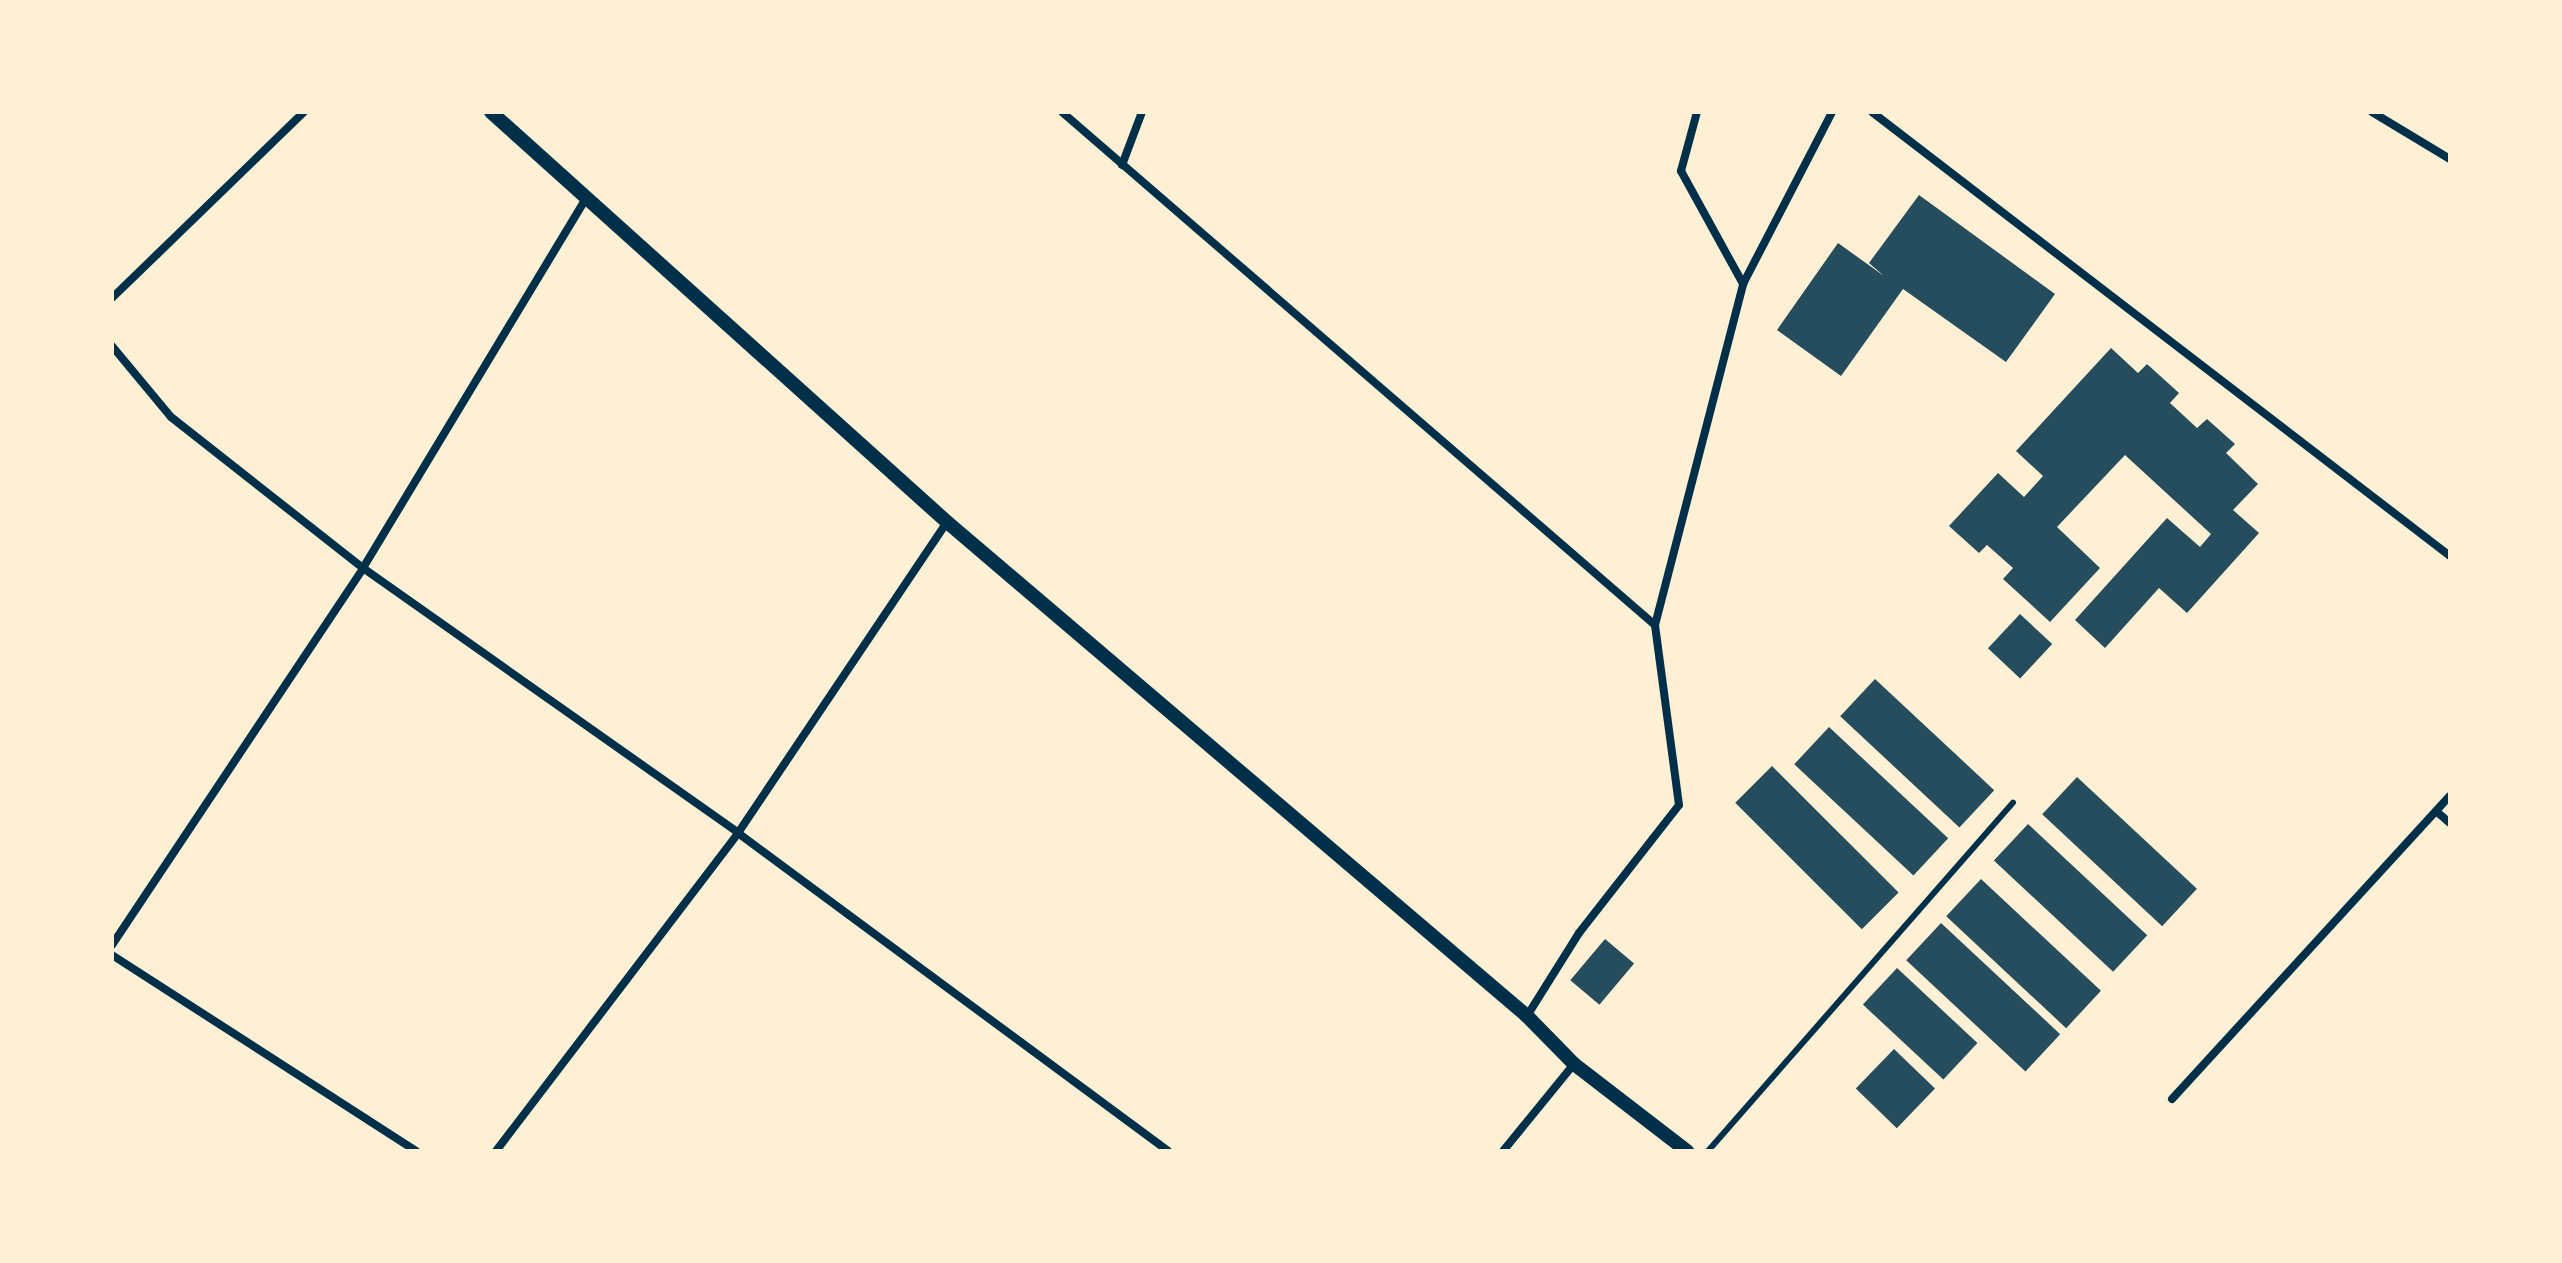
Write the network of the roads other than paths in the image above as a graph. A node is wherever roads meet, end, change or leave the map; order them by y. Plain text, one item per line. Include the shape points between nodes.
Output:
1 (304, 112) edge
2 (491, 112) edge
3 (1062, 112) edge
4 (1142, 112) edge
5 (1697, 112) edge
6 (1832, 112) edge
7 (1872, 112) edge
8 (2372, 112) edge
9 (2450, 159) edge
10 (1122, 165) junction
11 (586, 198) junction
12 (1743, 284) junction
13 (112, 298) edge
14 (112, 346) edge
15 (947, 522) junction
16 (2450, 556) edge
17 (363, 568) junction
18 (1655, 625) junction
19 (2450, 796) edge
20 (2013, 803) dead end
21 (2436, 811) junction
22 (2450, 823) edge
23 (738, 833) junction
24 (112, 945) edge
25 (112, 955) edge
26 (1527, 1016) junction
27 (1574, 1064) junction
28 (2172, 1099) dead end
29 (416, 1151) edge
30 (496, 1151) edge
31 (1168, 1151) edge
32 (1503, 1151) edge
33 (1687, 1151) edge
34 (1708, 1151) edge

1 - 13 street
2 - 11 street
3 - 10 street
4 - 10 street
5 - 12 street via 1681,171
6 - 12 street
7 - 16 street
8 - 9 street
10 - 18 street
11 - 15 street
11 - 17 street
12 - 18 street
14 - 17 street via 171,417
15 - 23 street
15 - 26 street
17 - 23 street
17 - 24 street
18 - 26 street via 1679,805 1579,933
19 - 21 street
20 - 34 lane
21 - 22 street
21 - 28 street
23 - 30 street
23 - 31 street
25 - 29 street
26 - 27 street
27 - 32 street
27 - 33 street

